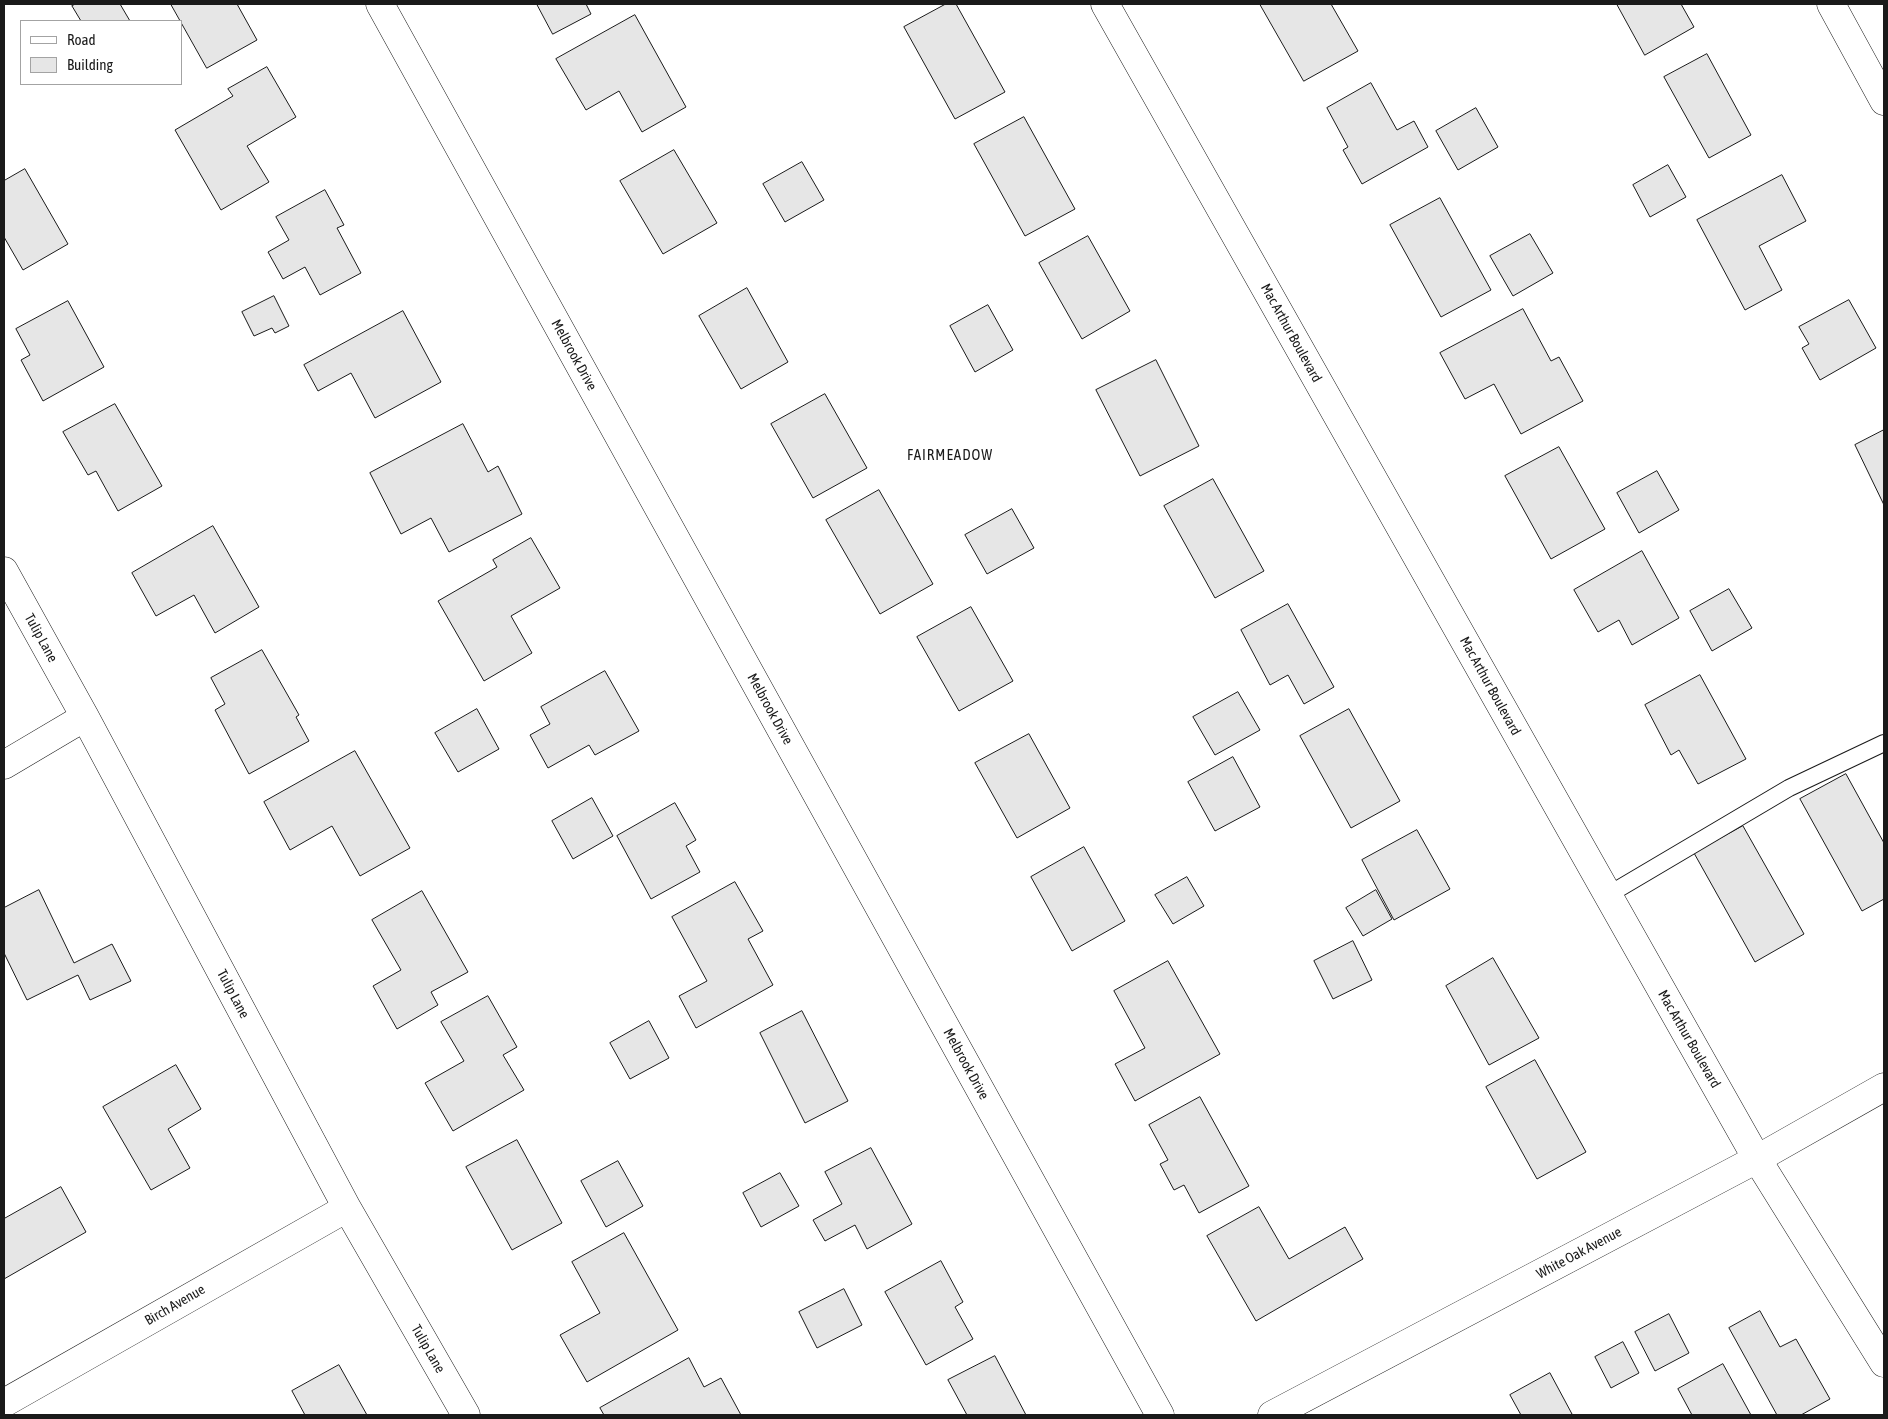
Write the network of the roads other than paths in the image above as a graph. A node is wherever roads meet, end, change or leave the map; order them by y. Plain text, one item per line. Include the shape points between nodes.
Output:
1 (380, 4) edge
2 (1105, 4) edge
3 (1831, 4) edge
4 (1884, 101) edge
5 (4, 571) edge
6 (85, 717) junction
7 (1884, 743) edge
8 (4, 765) edge
9 (1608, 895) junction
10 (1884, 1087) edge
11 (1757, 1159) junction
12 (347, 1208) junction
13 (1884, 1363) edge
14 (4, 1403) edge
15 (466, 1415) edge
16 (1160, 1415) edge
17 (1272, 1415) edge

1 - 16 street, Melbrook Drive
2 - 9 street, Mac Arthur Boulevard
3 - 4 street
5 - 6 street, Tulip Lane
6 - 8 street
6 - 12 street, Tulip Lane
7 - 9 lane via 1789,788
9 - 11 street, Mac Arthur Boulevard
10 - 11 street, White Oak Avenue
11 - 13 street, Mac Arthur Boulevard
11 - 17 street, White Oak Avenue
12 - 14 street, Birch Avenue
12 - 15 street, Tulip Lane

